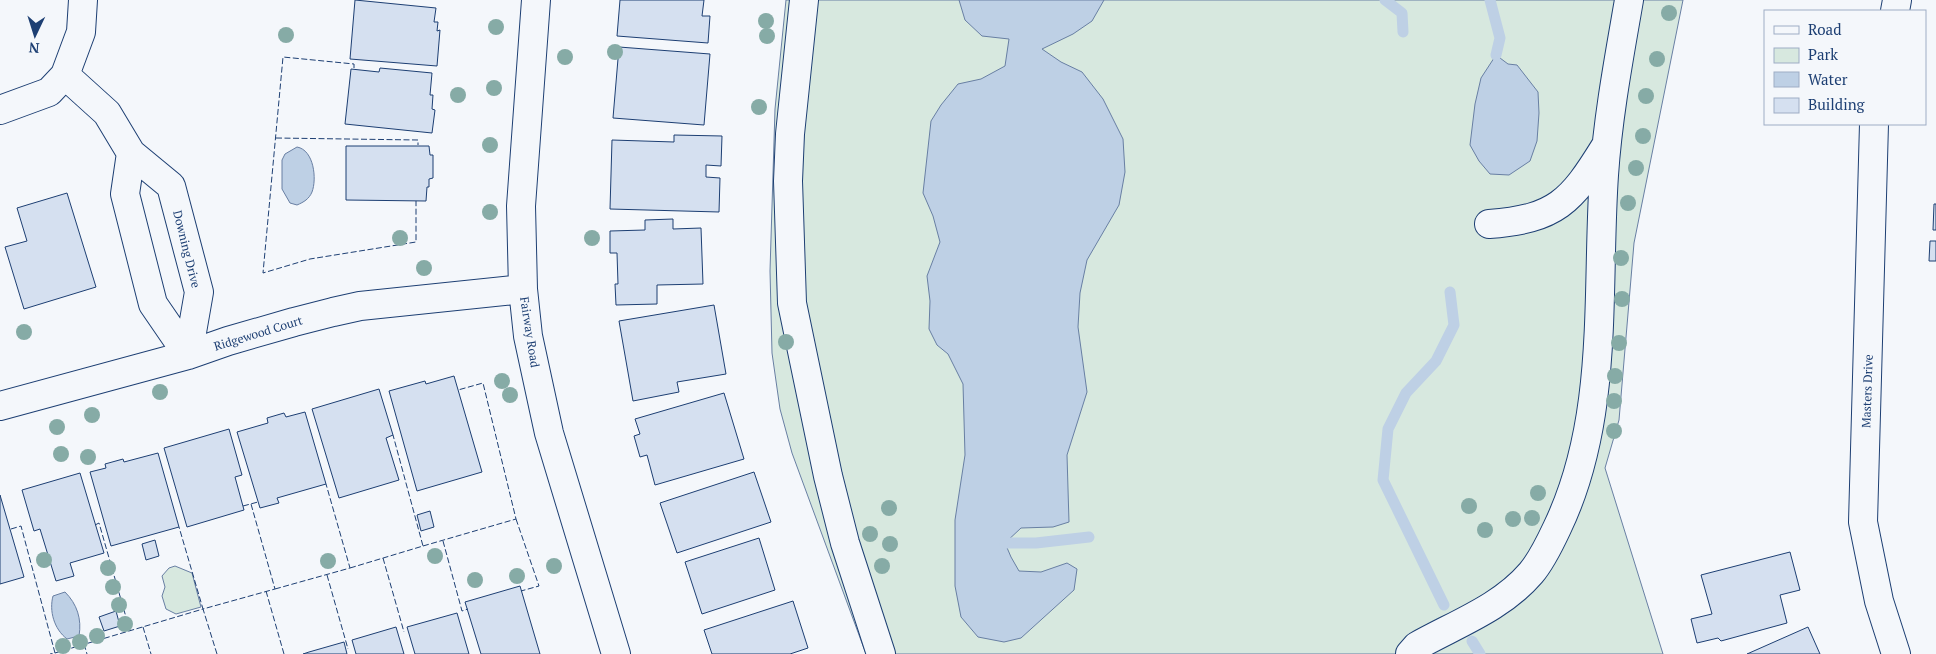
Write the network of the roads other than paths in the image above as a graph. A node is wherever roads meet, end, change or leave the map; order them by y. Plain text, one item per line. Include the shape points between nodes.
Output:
1 (84, 0) edge
2 (536, 0) edge
3 (804, 0) edge
4 (1629, 0) edge
5 (64, 75) junction
6 (0, 110) edge
7 (1874, 125) edge
8 (1606, 144) junction
9 (132, 153) junction
10 (1489, 224) dead end
11 (523, 289) junction
12 (188, 355) junction
13 (0, 406) edge
14 (616, 654) edge
15 (881, 654) edge
16 (1410, 654) edge
17 (1896, 654) edge

1 - 5 street via 81,32
2 - 11 street, Fairway Road via 522,173
3 - 15 street via 788,181 792,303 828,476 845,543
4 - 8 street
5 - 6 street via 49,92
5 - 9 street, Downing Drive via 107,113
7 - 17 street, Masters Drive via 1863,522 1879,601
8 - 10 street via 1584,180 1560,203 1541,215 1518,222
8 - 16 street via 1598,366 1590,421 1571,498 1547,550 1532,572 1512,592 1488,609 1417,646
9 - 12 street via 125,194 153,304
9 - 12 street, Downing Drive via 171,186 198,292
11 - 12 street, Ridgewood Court via 360,306 294,322
11 - 14 street, Fairway Road via 528,336 549,433
12 - 13 street, Ridgewood Court

